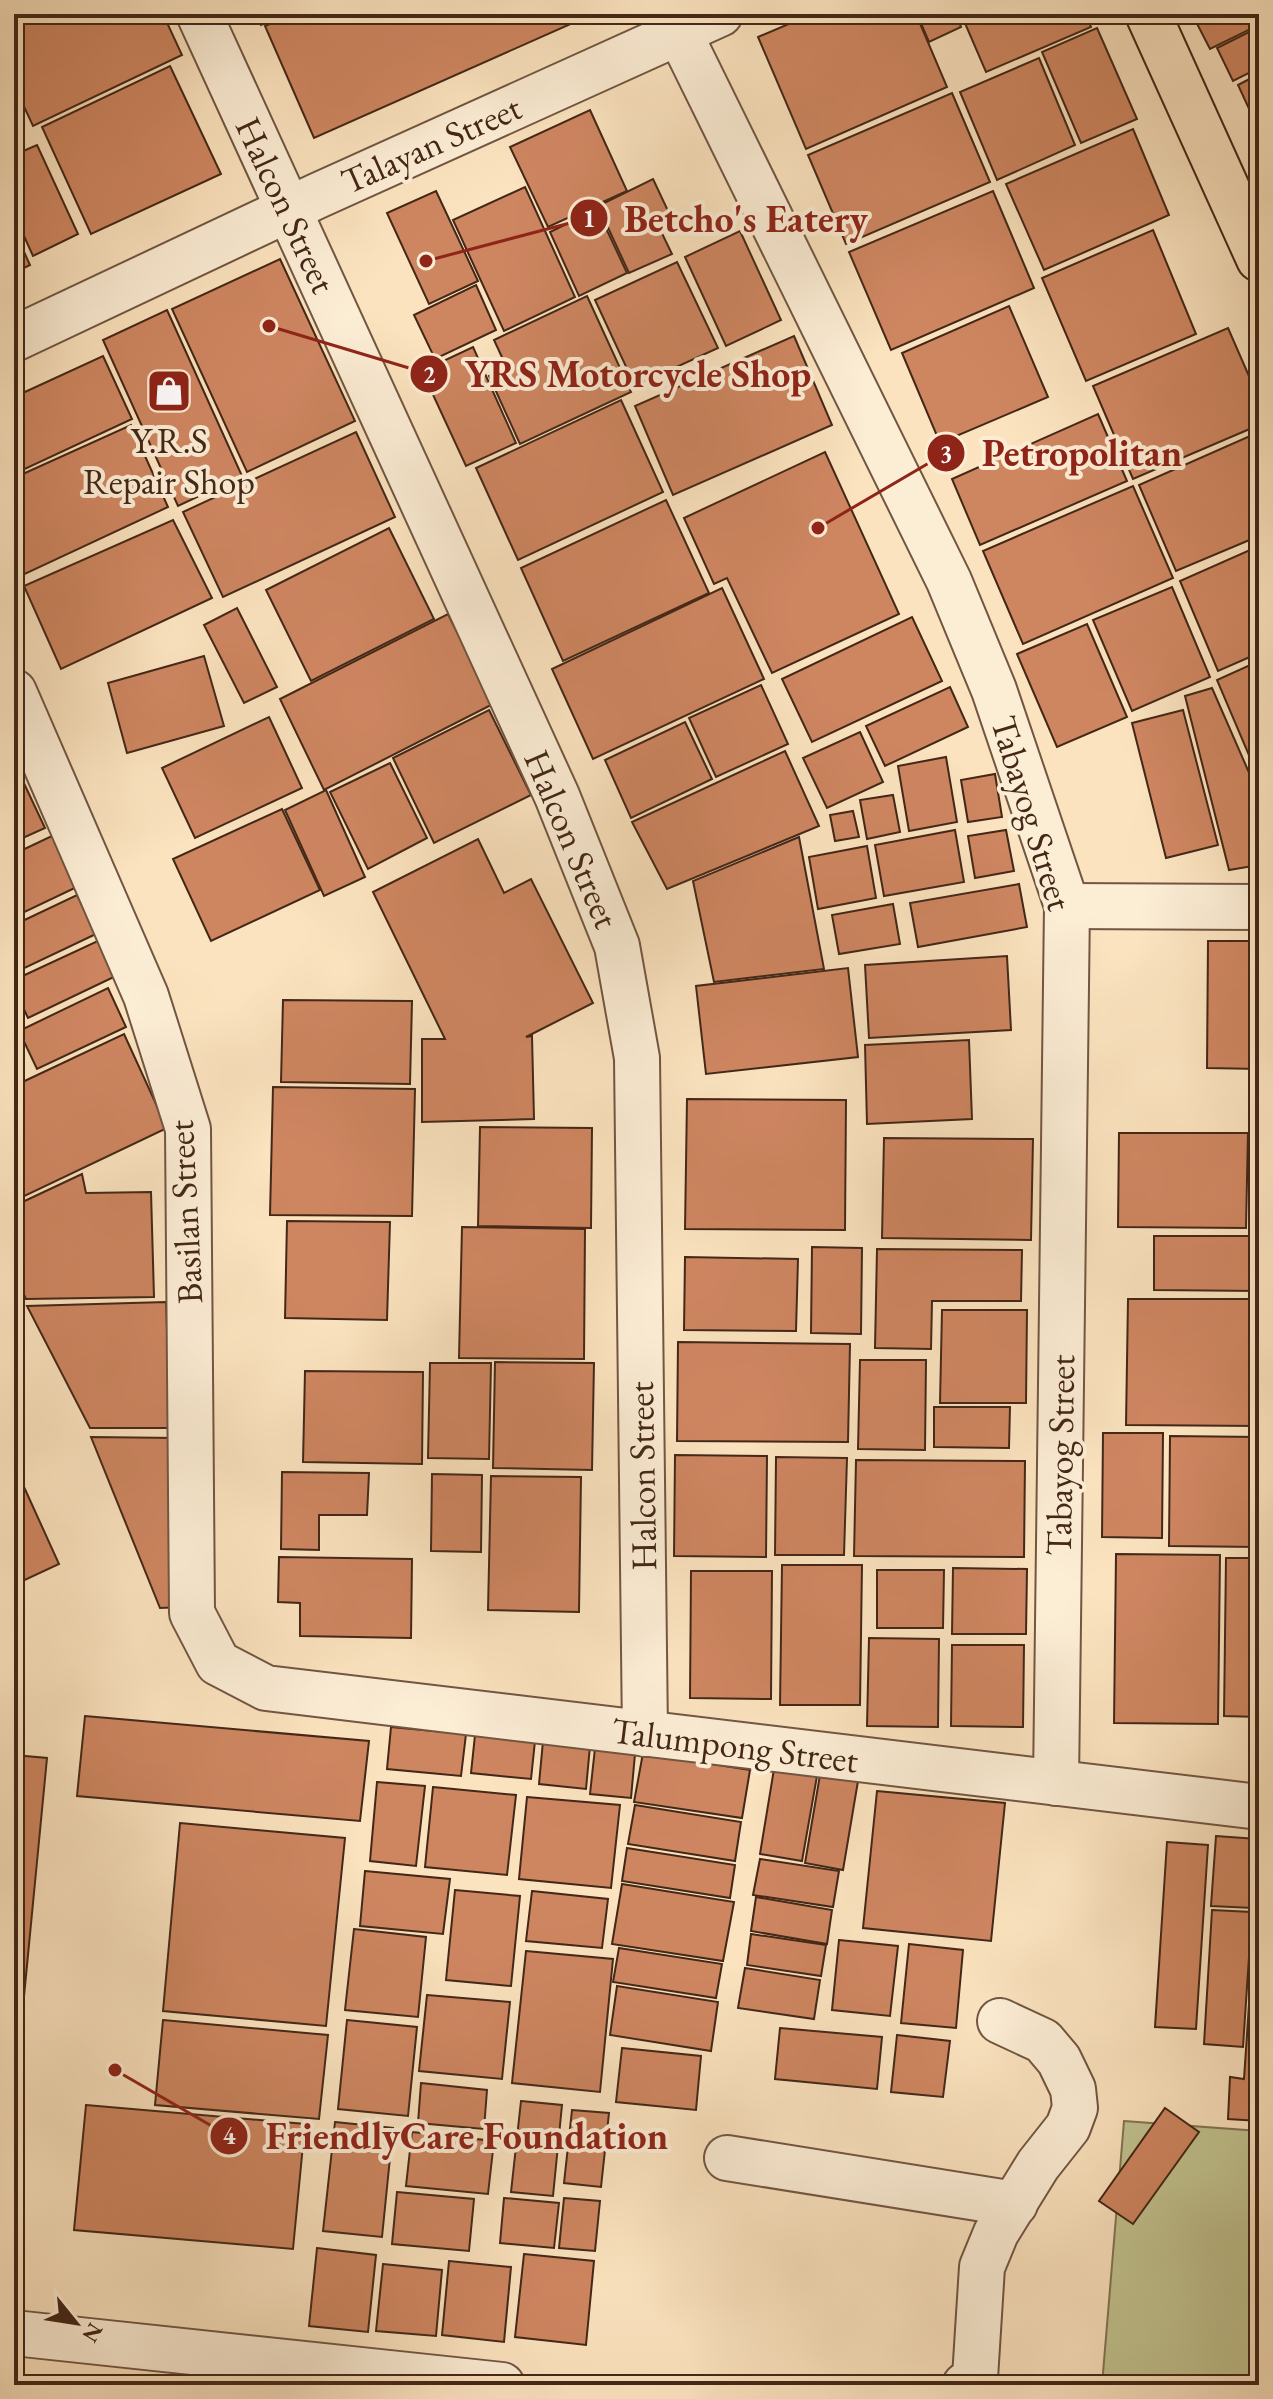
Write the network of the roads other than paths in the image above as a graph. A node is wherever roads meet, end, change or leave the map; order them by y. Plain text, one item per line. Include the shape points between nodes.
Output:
1 (199, 14) edge
2 (720, 14) edge
3 (1148, 14) edge
4 (674, 23) edge
5 (288, 209) junction
6 (1259, 259) edge
7 (14, 339) edge
8 (14, 692) edge
9 (1067, 906) junction
10 (1259, 907) edge
11 (218, 1663) joint
12 (645, 1734) junction
13 (1056, 1783) junction
14 (1259, 1807) edge
15 (1000, 2021) dead end
16 (727, 2158) dead end
17 (1015, 2204) junction
18 (14, 2333) edge
19 (502, 2385) edge
20 (965, 2385) edge

1 - 5 street, Halcon Street
2 - 4 street, Talayan Street
3 - 6 main road
4 - 5 street, Talayan Street
4 - 9 street, Tabayog Street via 949,581 994,690
5 - 7 street, Talayan Street
5 - 12 street, Halcon Street via 557,796 617,946 637,1058
8 - 11 street, Basilan Street via 146,996 188,1129 192,1613
9 - 10 street
9 - 13 street, Tabayog Street
11 - 12 street, Talumpong Street via 266,1688
12 - 13 street, Talumpong Street
13 - 14 street, Talumpong Street
15 - 17 street via 1043,2041 1073,2089 1075,2108 1068,2127
16 - 17 street
17 - 20 street via 982,2267 975,2378
18 - 19 street

